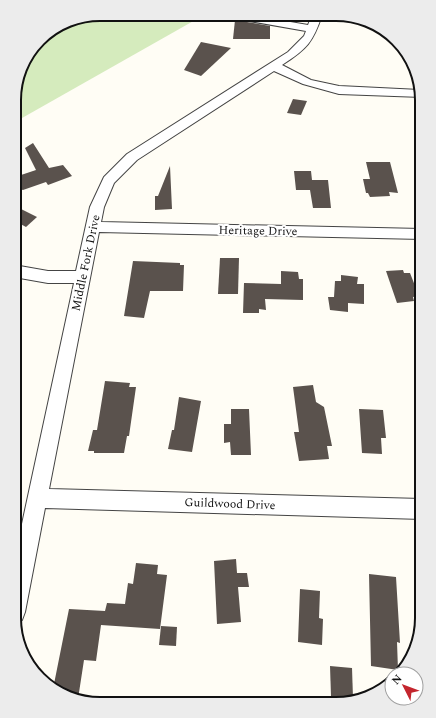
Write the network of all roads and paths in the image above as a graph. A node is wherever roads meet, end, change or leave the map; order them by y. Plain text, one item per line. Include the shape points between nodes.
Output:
1 (303, 21) edge
2 (315, 22) edge
3 (274, 66) junction
4 (414, 94) edge
5 (93, 227) junction
6 (415, 234) edge
7 (21, 272) edge
8 (83, 277) junction
9 (37, 498) junction
10 (415, 509) edge
11 (21, 577) edge

1 - 2 street
2 - 3 street, Middle Fork Drive via 302,46
3 - 4 street via 307,82 339,90
3 - 5 street, Middle Fork Drive via 120,167 102,193
5 - 6 street, Heritage Drive
5 - 8 street, Middle Fork Drive
7 - 8 street via 41,276
8 - 9 street, Middle Fork Drive
9 - 10 street, Guildwood Drive
9 - 11 street, Middle Fork Drive

